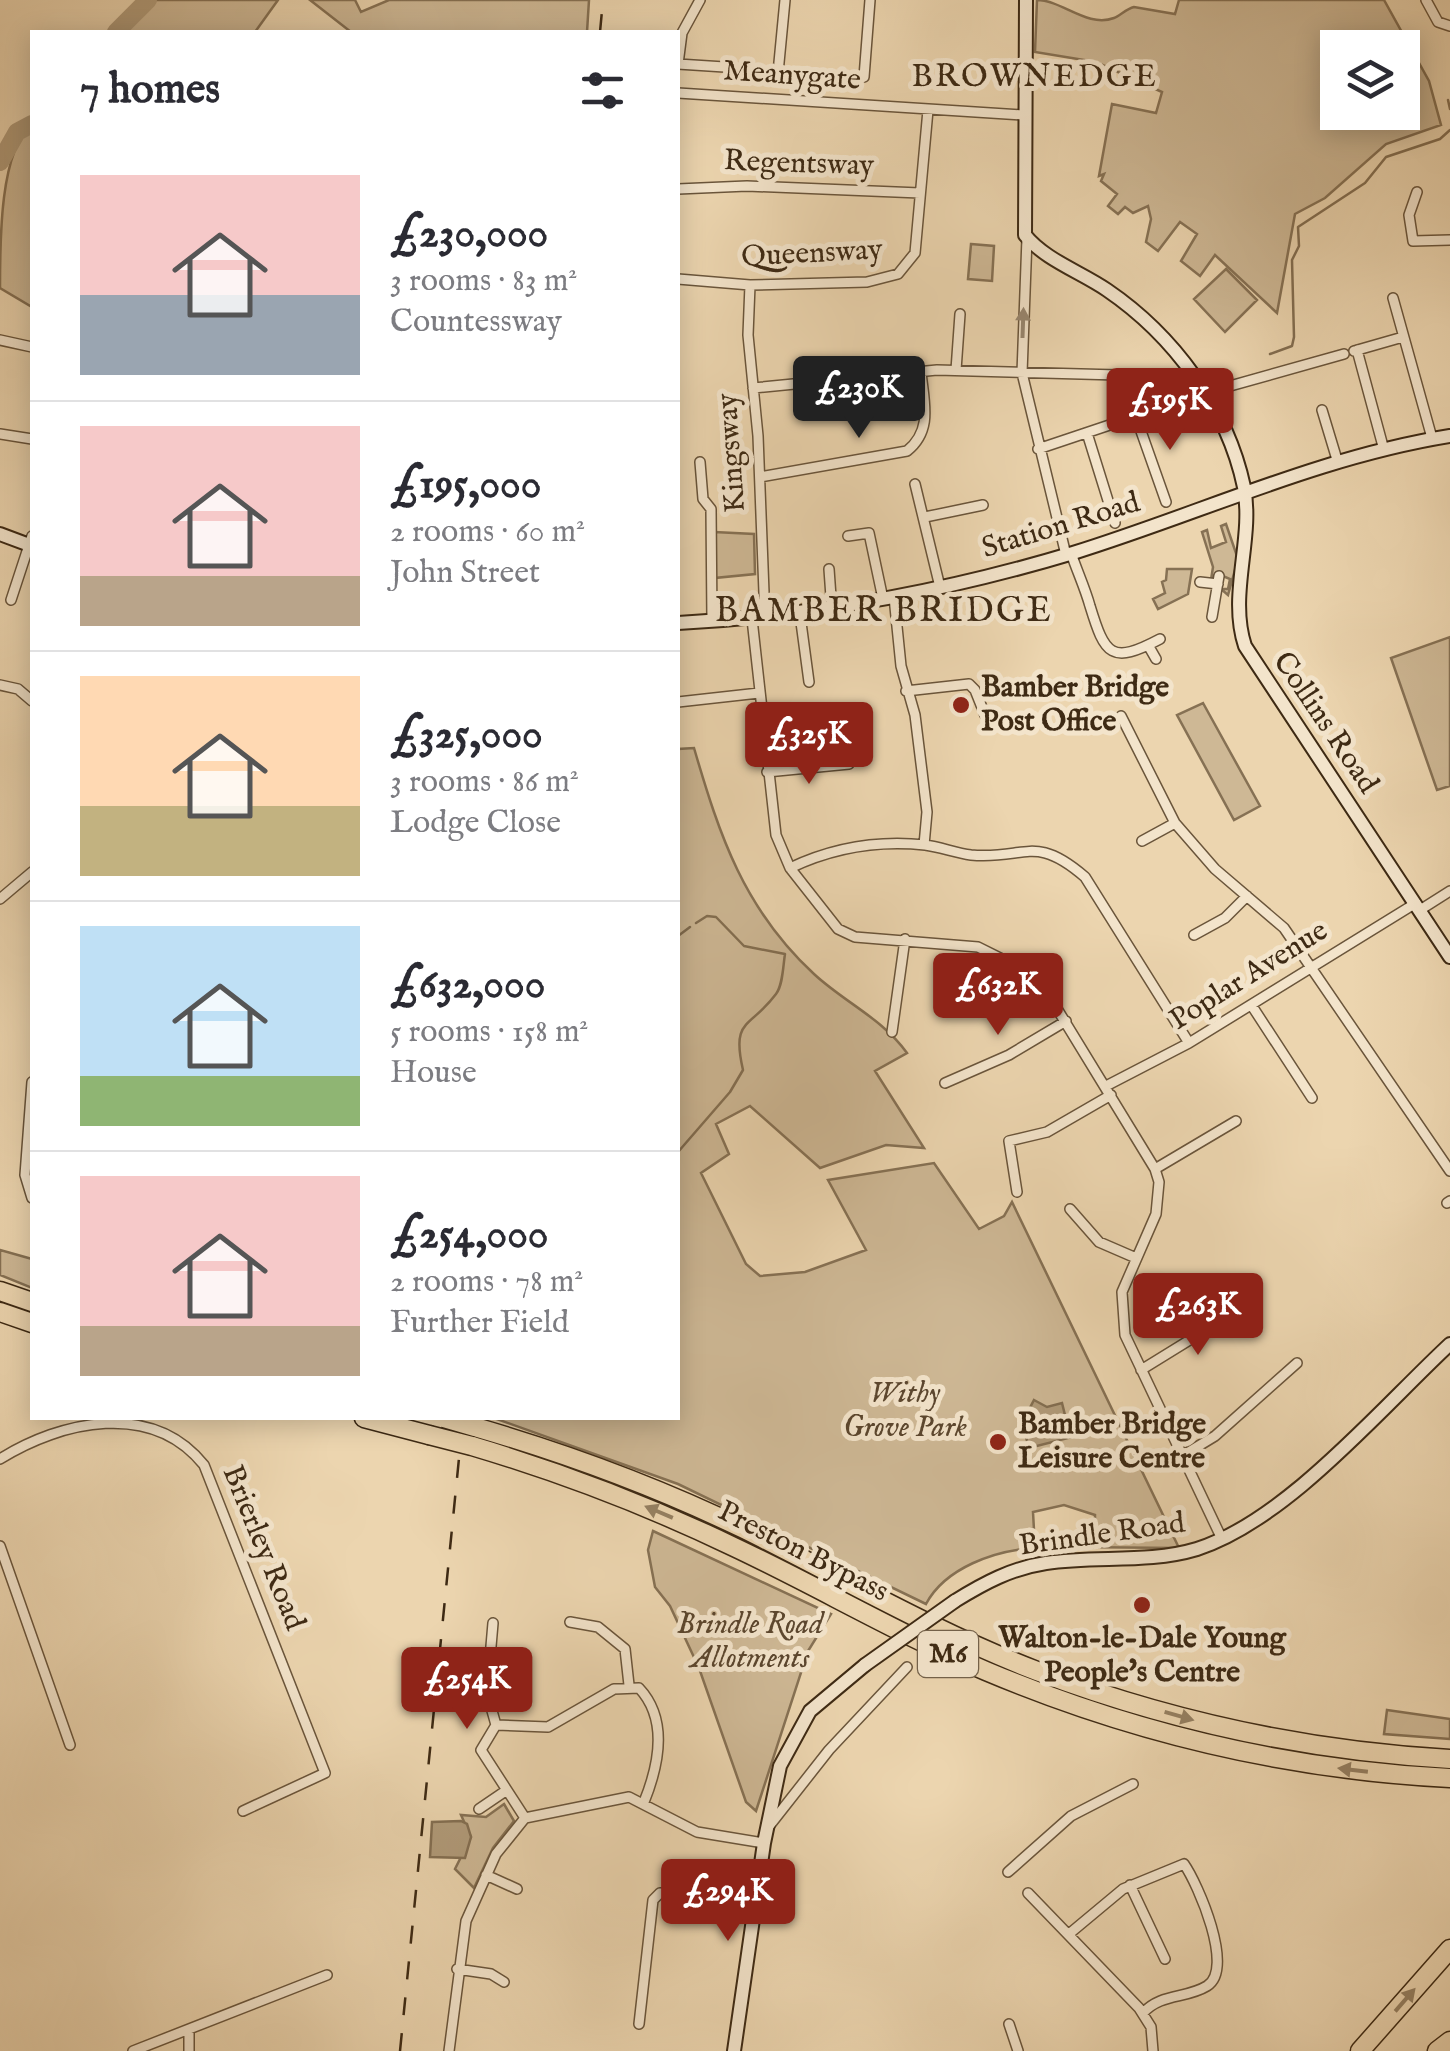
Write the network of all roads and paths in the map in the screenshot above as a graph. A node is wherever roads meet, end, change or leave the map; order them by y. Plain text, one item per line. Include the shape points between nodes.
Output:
1 (700, 0) edge
2 (785, 0) edge
3 (870, 0) edge
4 (1026, 0) edge
5 (1426, 0) edge
6 (1450, 26) edge
7 (680, 48) edge
8 (680, 64) edge
9 (740, 68) dead end
10 (779, 74) dead end
11 (864, 79) dead end
12 (680, 93) edge
13 (928, 110) junction
14 (1022, 116) junction
15 (680, 189) edge
16 (1417, 192) dead end
17 (920, 193) junction
18 (1027, 238) junction
19 (1450, 240) edge
20 (1413, 241) junction
21 (1402, 252) dead end
22 (680, 279) edge
23 (750, 285) junction
24 (1393, 298) dead end
25 (960, 314) dead end
26 (1403, 337) junction
27 (0, 340) edge
28 (30, 347) edge
29 (1352, 352) junction
30 (956, 370) junction
31 (921, 372) junction
32 (1022, 373) junction
33 (1155, 376) dead end
34 (753, 388) junction
35 (1205, 393) junction
36 (1322, 410) dead end
37 (1136, 417) junction
38 (0, 434) edge
39 (1088, 434) junction
40 (1450, 436) edge
41 (1432, 438) junction
42 (30, 439) edge
43 (1038, 449) junction
44 (1384, 450) junction
45 (700, 462) dead end
46 (1338, 463) junction
47 (760, 477) junction
48 (915, 484) dead end
49 (1245, 491) junction
50 (1166, 502) dead end
51 (983, 505) dead end
52 (925, 517) junction
53 (1115, 523) dead end
54 (0, 534) edge
55 (848, 536) dead end
56 (30, 543) edge
57 (30, 546) edge
58 (1068, 554) junction
59 (829, 569) dead end
60 (1200, 582) dead end
61 (940, 587) junction
62 (889, 598) junction
63 (11, 600) dead end
64 (1215, 602) junction
65 (1238, 602) junction
66 (832, 610) junction
67 (800, 614) junction
68 (1212, 616) dead end
69 (758, 619) junction
70 (712, 621) junction
71 (680, 623) edge
72 (1160, 639) dead end
73 (1148, 645) junction
74 (1156, 660) dead end
75 (809, 682) dead end
76 (0, 685) edge
77 (906, 691) junction
78 (759, 693) junction
79 (30, 699) edge
80 (680, 702) edge
81 (985, 716) dead end
82 (1121, 716) dead end
83 (849, 764) dead end
84 (767, 772) junction
85 (1175, 823) junction
86 (1142, 840) dead end
87 (924, 845) junction
88 (790, 868) junction
89 (30, 874) edge
90 (1450, 891) edge
91 (1247, 896) junction
92 (0, 899) edge
93 (1418, 907) junction
94 (1194, 936) dead end
95 (905, 939) junction
96 (1450, 957) edge
97 (1314, 966) junction
98 (1252, 1006) junction
99 (1066, 1021) junction
100 (892, 1032) dead end
101 (1190, 1043) junction
102 (945, 1083) dead end
103 (1108, 1090) junction
104 (1312, 1098) dead end
105 (30, 1106) edge
106 (1236, 1121) dead end
107 (1156, 1168) junction
108 (1450, 1171) edge
109 (30, 1192) edge
110 (1017, 1192) dead end
111 (1070, 1209) dead end
112 (1136, 1258) junction
113 (0, 1292) edge
114 (30, 1301) edge
115 (1222, 1304) dead end
116 (0, 1312) edge
117 (30, 1322) edge
118 (1450, 1344) edge
119 (1297, 1363) dead end
120 (1141, 1370) junction
121 (372, 1420) edge
122 (451, 1420) edge
123 (1182, 1456) junction
124 (0, 1459) edge
125 (1221, 1538) junction
126 (0, 1546) edge
127 (570, 1622) dead end
128 (492, 1624) dead end
129 (906, 1667) dead end
130 (629, 1685) junction
131 (496, 1725) junction
132 (70, 1745) dead end
133 (1450, 1759) edge
134 (1450, 1778) edge
135 (776, 1780) junction
136 (1133, 1784) dead end
137 (798, 1788) junction
138 (504, 1792) junction
139 (644, 1802) junction
140 (480, 1809) dead end
141 (243, 1811) dead end
142 (526, 1818) junction
143 (768, 1827) junction
144 (764, 1843) junction
145 (1008, 1872) dead end
146 (486, 1875) junction
147 (1130, 1885) junction
148 (516, 1889) dead end
149 (1028, 1893) dead end
150 (755, 1902) junction
151 (1069, 1934) junction
152 (1450, 1949) edge
153 (1165, 1959) dead end
154 (457, 1969) junction
155 (327, 1975) dead end
156 (504, 1982) dead end
157 (1144, 2014) junction
158 (640, 2024) dead end
159 (1009, 2024) dead end
160 (189, 2032) junction
161 (1450, 2042) edge
162 (134, 2051) edge
163 (189, 2051) edge
164 (450, 2051) edge
165 (734, 2051) edge
166 (1018, 2051) edge
167 (1153, 2051) edge
168 (1360, 2051) edge
169 (1437, 2051) edge

1 - 7 street
2 - 10 street
3 - 11 street
4 - 14 street
5 - 6 street via 1438,22
8 - 9 street
12 - 13 street, Meanygate
13 - 14 street, Meanygate
13 - 17 street, Queensway
14 - 18 street
15 - 17 street, Regentsway
16 - 20 street via 1409,215
17 - 23 street, Queensway via 915,253 898,274 867,282
32 -> 18 street
18 - 35 street via 1138,315 1186,362
19 - 20 street
20 - 21 street
22 - 23 street, Queensway
23 - 34 street, Kingsway
24 - 26 street
25 - 30 street
26 - 29 street
26 - 41 street
27 - 28 street
29 - 35 street
29 - 44 street
30 - 31 street
30 - 32 street
31 - 34 street
31 - 47 street via 925,428 906,451
32 - 33 street
32 - 43 street
34 - 47 street, Kingsway
35 - 37 street
35 - 49 street
36 - 46 street
37 - 39 street
37 - 50 street
38 - 42 street
39 - 43 street
39 - 53 street
40 - 41 street, Station Road
41 - 44 street, Station Road
43 - 58 street
44 - 46 street, Station Road
45 - 70 street via 711,509
46 - 49 street, Station Road
47 - 69 street, Kingsway
48 - 52 street
49 - 58 street, Station Road
49 - 65 street, Collins Road
51 - 52 street
52 - 61 street
54 - 56 street
55 - 62 street via 869,532
57 - 63 street
58 - 61 street, Station Road
58 - 73 street via 1101,643 1130,654
59 - 66 street
60 - 64 street via 1218,580
61 - 62 street, Station Road
62 - 66 street, Station Road
62 - 77 street
64 - 65 street
64 - 68 street
65 - 93 street, Collins Road via 1251,656
66 - 67 street, Station Road
67 - 69 street, Station Road
67 - 75 street
69 - 70 street, Station Road
69 - 78 street, Kingsway
70 - 71 street, Station Road
72 - 73 street
73 - 74 street
76 - 79 street
77 - 81 street via 966,684
77 - 87 street via 927,812
78 - 80 street
78 - 84 street, Kingsway
82 - 85 street
83 - 84 street
84 - 88 street, Kingsway via 772,818
85 - 86 street
85 - 91 street
87 - 88 street via 826,851
87 - 101 street via 986,856 1022,848 1064,860 1086,877
88 - 95 street, Kingsway via 838,929 855,937
89 - 92 street
90 - 93 street, Poplar Avenue
91 - 94 street
91 - 97 street
93 - 96 street, Collins Road
93 - 97 street, Poplar Avenue
95 - 99 street, Kingsway via 994,952 1040,982
95 - 100 street
97 - 98 street, Poplar Avenue
97 - 108 street
98 - 101 street, Poplar Avenue
98 - 104 street
99 - 102 street
99 - 103 street, Kingsway
101 - 103 street, Poplar Avenue
103 - 107 street, Kingsway
103 - 110 street, Poplar Avenue via 1047,1132 1009,1141
105 - 109 street via 24,1175
106 - 107 street
107 - 112 street via 1156,1214
111 - 112 street via 1099,1242
112 - 120 street via 1120,1313
113 - 114 highway
115 - 120 street via 1188,1341
116 - 117 highway
118 - 125 street, Brindle Road via 1309,1478
119 - 123 street via 1216,1436
120 - 123 street
134 -> 121 highway, Preston Bypass / M6, bridge via 1282,1759 1093,1712 924,1644 660,1513 561,1474
122 -> 133 highway, Preston Bypass / M6, bridge via 676,1498 913,1616 1098,1692 1203,1723 1367,1752
123 - 125 street
124 - 141 street, Brierley Road via 60,1428 93,1422 167,1436 204,1466 326,1772
125 - 135 street, Brindle Road, bridge via 1149,1558 1033,1566 995,1578 864,1665 810,1712 786,1748
126 - 132 street
127 - 130 street via 598,1627 625,1648
128 - 131 street via 487,1694
129 - 137 street, Brindle Road
130 - 131 street via 562,1722
130 - 139 street via 646,1695 658,1729
131 - 138 street via 481,1750
135 - 137 street
135 - 143 street, Brindle Road
136 - 145 street via 1071,1816
137 - 143 street, Brindle Road
138 - 140 street
138 - 142 street
139 - 142 street via 616,1797
139 - 144 street via 697,1832
142 - 146 street
143 - 144 street, Brindle Road
144 - 150 street, Brindle Road
146 - 148 street
146 - 154 street via 466,1921
147 - 151 street
147 - 153 street
147 - 157 street via 1184,1864 1198,1888 1218,1960 1208,1986 1152,2004
149 - 151 street
150 - 158 street via 660,1892 653,1900
150 - 165 street, Brindle Road
151 - 157 street
168 -> 152 highway
154 - 156 street
154 - 164 street
155 - 160 street
157 - 167 street
159 - 166 street
160 - 162 street
160 - 163 street
161 - 169 highway

